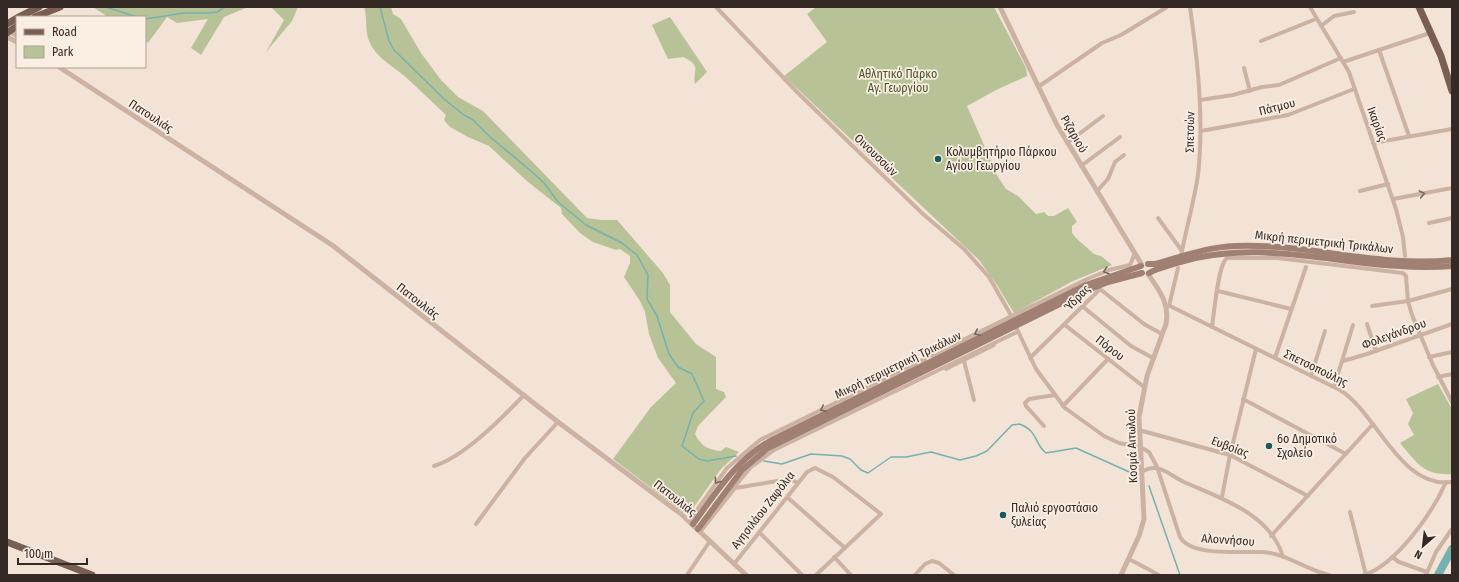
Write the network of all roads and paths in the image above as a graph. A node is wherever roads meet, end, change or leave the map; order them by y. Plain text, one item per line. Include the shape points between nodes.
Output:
1 (39, 7) edge
2 (60, 7) edge
3 (716, 7) edge
4 (1000, 7) edge
5 (1167, 7) edge
6 (1190, 7) edge
7 (1310, 7) edge
8 (1419, 7) edge
9 (1354, 12) dead end
10 (22, 16) edge
11 (37, 16) edge
12 (1316, 19) junction
13 (16, 21) edge
14 (1321, 26) junction
15 (8, 31) edge
16 (1430, 33) junction
17 (16, 41) edge
18 (1262, 41) dead end
19 (1379, 50) junction
20 (1342, 60) junction
21 (62, 68) edge
22 (1244, 68) dead end
23 (1038, 87) junction
24 (1354, 89) junction
25 (1452, 90) edge
26 (1250, 91) junction
27 (1200, 100) junction
28 (1103, 116) dead end
29 (1452, 129) edge
30 (1201, 131) junction
31 (1409, 136) junction
32 (1120, 137) dead end
33 (1373, 142) junction
34 (1067, 143) junction
35 (1124, 155) dead end
36 (1081, 166) junction
37 (1388, 184) junction
38 (1452, 188) edge
39 (1096, 191) junction
40 (1360, 191) dead end
41 (1393, 199) junction
42 (1158, 218) dead end
43 (1452, 218) edge
44 (1429, 223) dead end
45 (1135, 252) junction
46 (1181, 254) junction
47 (1405, 256) dead end
48 (1452, 260) edge
49 (1144, 265) junction
50 (1452, 266) edge
51 (1306, 267) dead end
52 (1178, 268) dead end
53 (1146, 273) junction
54 (1452, 288) edge
55 (1218, 291) junction
56 (1408, 301) junction
57 (1082, 306) junction
58 (1372, 306) dead end
59 (1168, 307) junction
60 (1291, 309) junction
61 (1012, 317) junction
62 (1367, 324) dead end
63 (1452, 324) edge
64 (1065, 325) junction
65 (1212, 326) junction
66 (1353, 326) dead end
67 (1017, 331) junction
68 (1325, 331) dead end
69 (1162, 334) junction
70 (1420, 335) junction
71 (1256, 348) junction
72 (1376, 351) junction
73 (1452, 352) edge
74 (1429, 357) junction
75 (1030, 358) junction
76 (1153, 358) junction
77 (1275, 358) junction
78 (1108, 359) junction
79 (964, 360) junction
80 (1343, 361) junction
81 (946, 369) dead end
82 (1452, 374) edge
83 (1311, 376) junction
84 (1438, 376) junction
85 (1144, 387) junction
86 (1334, 387) junction
87 (524, 395) junction
88 (1055, 395) junction
89 (1243, 399) junction
90 (974, 400) dead end
91 (1452, 402) edge
92 (1063, 406) junction
93 (558, 422) junction
94 (1373, 424) junction
95 (1044, 426) dead end
96 (1139, 430) junction
97 (1140, 447) junction
98 (1346, 454) junction
99 (1230, 455) junction
100 (434, 466) dead end
101 (1157, 467) junction
102 (1143, 471) junction
103 (1446, 482) junction
104 (1452, 482) edge
105 (798, 483) junction
106 (732, 490) junction
107 (1308, 496) junction
108 (787, 497) junction
109 (1222, 497) junction
110 (1350, 512) dead end
111 (476, 524) dead end
112 (695, 527) junction
113 (1452, 529) edge
114 (759, 532) junction
115 (1271, 536) junction
116 (710, 541) junction
117 (7, 542) edge
118 (845, 548) junction
119 (834, 557) junction
120 (1283, 557) junction
121 (1392, 557) junction
122 (1129, 559) junction
123 (734, 564) junction
124 (744, 574) edge
125 (1426, 574) edge
126 (92, 575) edge
127 (687, 575) edge
128 (802, 575) edge
129 (816, 575) edge
130 (851, 575) edge
131 (915, 575) edge
132 (954, 575) edge
133 (1121, 575) edge
134 (1160, 575) edge
135 (1329, 575) edge
136 (1365, 575) edge

1 - 10 main road
2 - 11 main road
3 - 61 street, Οινουσσών via 798,93 923,214 964,249 989,278
4 - 23 street, Ριζαριού
5 - 23 street via 1121,35 1102,43
6 - 27 street, Σπετσών
7 - 12 street, Ικαρίας
8 - 16 main road
9 - 14 street via 1334,16
12 - 14 street, Ικαρίας
12 - 18 street
13 - 15 main road
14 - 20 street, Ικαρίας
15 - 17 street
16 - 19 street
16 - 25 main road
19 - 20 street
19 - 31 street
20 - 24 street, Ικαρίας
20 - 26 street via 1294,80
21 - 87 street, Πατουλιάς via 332,245
22 - 26 street
23 - 34 street, Ριζαριού
24 - 30 street, Πάτμου via 1292,114
24 - 33 street, Ικαρίας
26 - 27 street
27 - 30 street, Σπετσών
28 - 34 street
29 - 31 street
30 - 46 street, Σπετσών via 1198,177
31 - 33 street
32 - 36 street
33 - 37 street, Ικαρίας
34 - 36 street, Ριζαριού
35 - 39 street via 1115,162 1108,179
36 - 39 street, Ριζαριού
37 - 40 street
37 - 41 street, Ικαρίας
41 -> 38 street
39 - 45 street, Ριζαριού
41 - 47 street, Ικαρίας
42 - 46 street
43 - 44 street
45 - 49 street, Ριζαριού
45 -> 61 street via 1130,265 1085,280
46 - 48 main road, Μικρή περιμετρική Τρικάλων via 1217,247 1252,246 1404,262
46 - 49 main road, Μικρή περιμετρική Τρικάλων
49 - 53 main road via 1140,270
49 - 53 main road via 1151,268
49 - 112 main road, Μικρή περιμετρική Τρικάλων via 1086,285 764,444 734,468
50 - 53 main road, Μικρή περιμετρική Τρικάλων via 1404,268 1288,254 1236,252 1190,259
51 - 60 street
52 - 59 street
53 - 59 street
53 - 67 main road, Μικρή περιμετρική Τρικάλων via 1095,287
54 - 56 street
55 - 56 street via 1225,259 1278,258 1404,274
55 - 60 street
55 - 65 street
56 - 58 street
56 - 70 street
57 - 64 street, Ύδρας
57 - 69 street, Ύδρας via 1100,289 1144,324
57 - 76 street via 1131,346
59 - 65 street, Σπετσοπούλης
59 - 69 street, Κοσμά Αιτωλού
60 - 77 street
61 -> 112 street via 758,442 724,472
62 - 72 street
63 - 70 street, Φολεγάνδρου
64 - 75 street, Ύδρας
64 - 78 street, Πόρου
65 - 71 street, Σπετσοπούλης
66 - 80 street
67 - 75 street
67 - 79 street
67 - 106 street via 774,450 750,468
67 - 112 main road, Μικρή περιμετρική Τρικάλων via 958,354 765,450 742,470
68 - 83 street
69 - 76 street, Κοσμά Αιτωλού
70 - 72 street, Φολεγάνδρου
70 - 74 street
71 - 77 street, Σπετσοπούλης
71 - 89 street
72 - 80 street, Φολεγάνδρου
73 - 74 street
74 - 84 street
75 - 88 street
76 - 85 street, Κοσμά Αιτωλού
77 - 83 street, Σπετσοπούλης
78 - 85 street, Πόρου
78 - 92 street
79 - 81 street
79 - 90 street
80 - 86 street
82 - 84 street
83 - 86 street, Σπετσοπούλης
84 - 91 street
85 - 96 street, Κοσμά Αιτωλού
86 - 94 street, Σπετσοπούλης via 1353,399
87 - 93 street, Πατουλιάς
87 - 100 street via 490,428 454,457
88 - 92 street
88 - 95 street via 1029,399 1025,403
89 - 98 street
89 - 99 street
92 - 97 street via 1104,436 1119,443
93 - 111 street via 525,458
93 - 112 street, Πατουλιάς
94 - 98 street
94 - 103 street, Σπετσοπούλης via 1413,470 1429,480
96 - 97 street, Κοσμά Αιτωλού
96 - 99 street, Ευβοίας
97 - 101 street, Αλοννήσου via 1148,452
97 - 102 street, Κοσμά Αιτωλού
98 - 107 street
99 - 107 street, Ευβοίας
99 - 109 street
101 - 102 street
101 - 109 street via 1178,479
101 - 120 street, Αλοννήσου via 1184,544 1198,548 1263,552
102 - 122 street, Κοσμά Αιτωλού via 1144,519
103 - 104 street, Σπετσοπούλης
103 - 121 street via 1424,520
105 - 106 street via 790,479 740,486
105 - 108 street, Αγησιλάου Ζαφόλια
105 - 118 street, Αγησιλάου Ζαφόλια via 809,470 822,470 881,514
106 - 112 street
107 - 115 street
108 - 114 street, Αγησιλάου Ζαφόλια
108 - 118 street
109 - 115 street via 1247,513
110 - 136 street
112 - 116 street, Πατουλιάς
113 - 125 street
114 - 123 street, Αγησιλάου Ζαφόλια
114 - 128 street
115 - 120 street
116 - 123 street, Πατουλιάς
116 - 127 street
117 - 126 main road
118 - 119 street
119 - 129 street
119 - 130 street
120 - 135 street, Αλοννήσου
121 - 125 street
121 - 136 street via 1380,568
122 - 133 street, Κοσμά Αιτωλού
122 - 134 street
123 - 124 street, Πατουλιάς
131 - 132 street via 932,560

